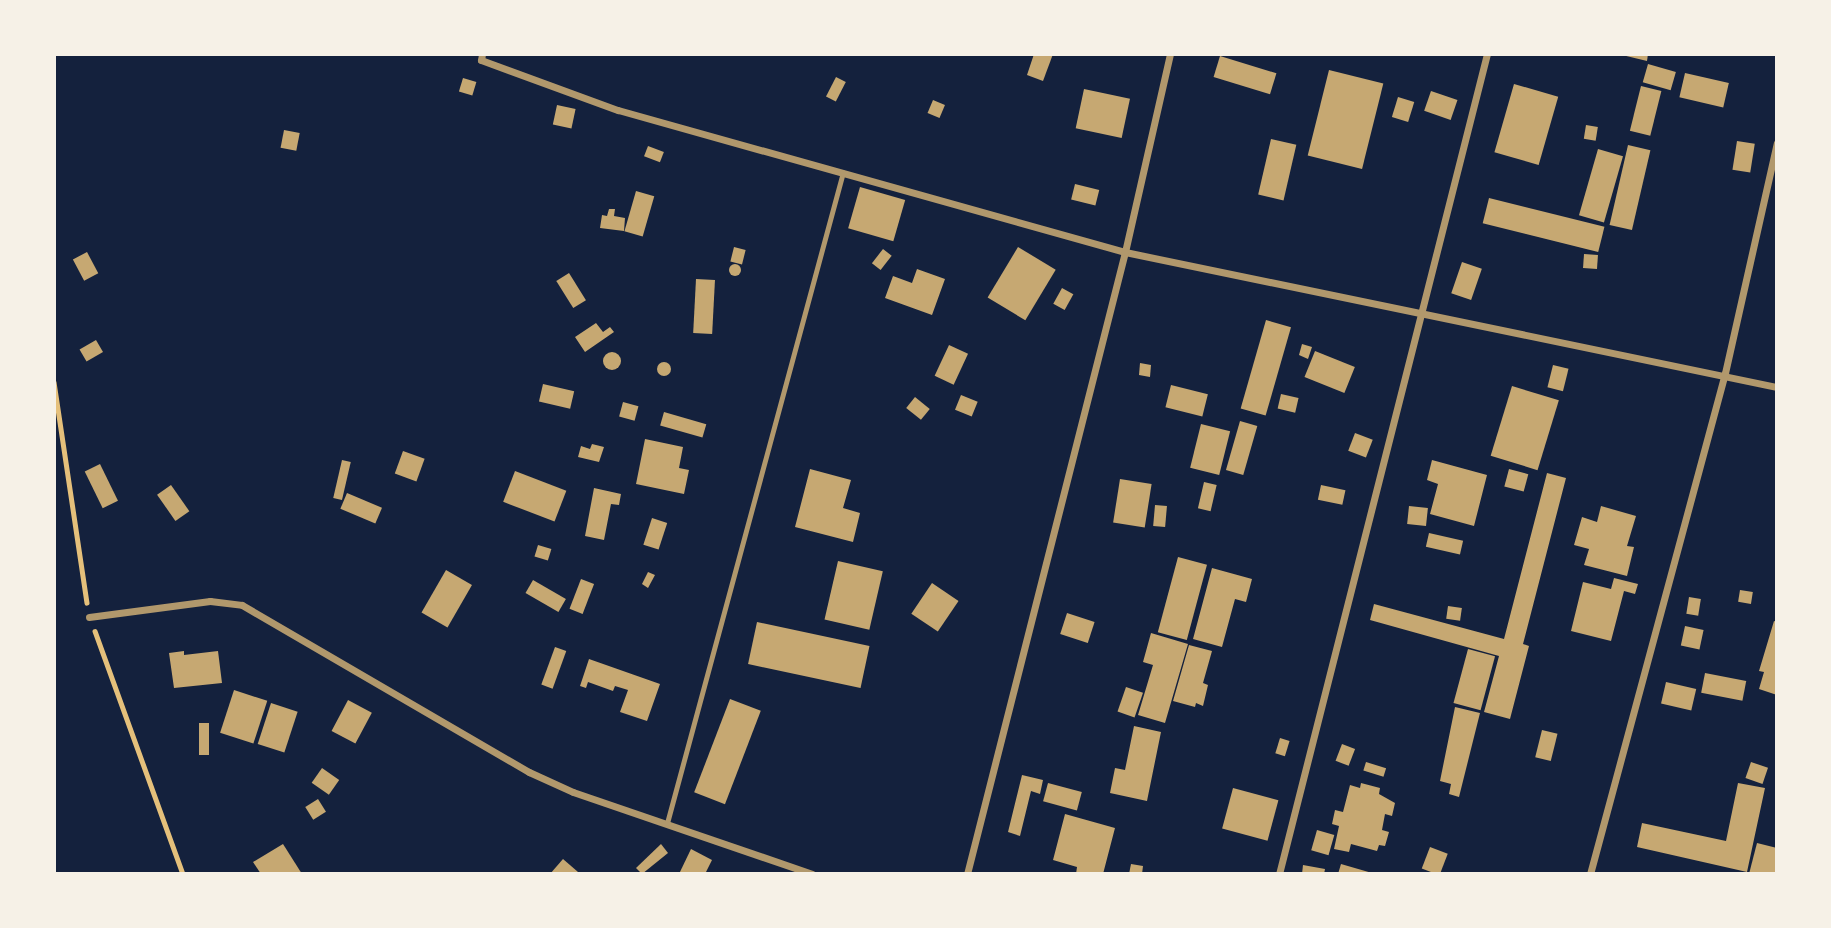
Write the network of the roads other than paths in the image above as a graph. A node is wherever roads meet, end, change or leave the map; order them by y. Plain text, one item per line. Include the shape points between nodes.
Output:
1 (482, 54) edge
2 (1170, 54) edge
3 (1487, 54) edge
4 (1777, 143) edge
5 (843, 172) junction
6 (1125, 252) junction
7 (1423, 312) junction
8 (1725, 373) junction
9 (1777, 387) edge
10 (89, 617) dead end
11 (667, 822) junction
12 (812, 874) edge
13 (967, 874) edge
14 (1279, 874) edge
15 (1590, 874) edge

1 - 5 street via 481,60 618,110
2 - 6 street
3 - 7 street
4 - 8 street
5 - 6 street
5 - 11 lane
6 - 7 street
6 - 13 street
7 - 8 street
7 - 14 street
8 - 9 street
8 - 15 street
10 - 11 street via 210,601 242,605 529,772 573,792
11 - 12 street

